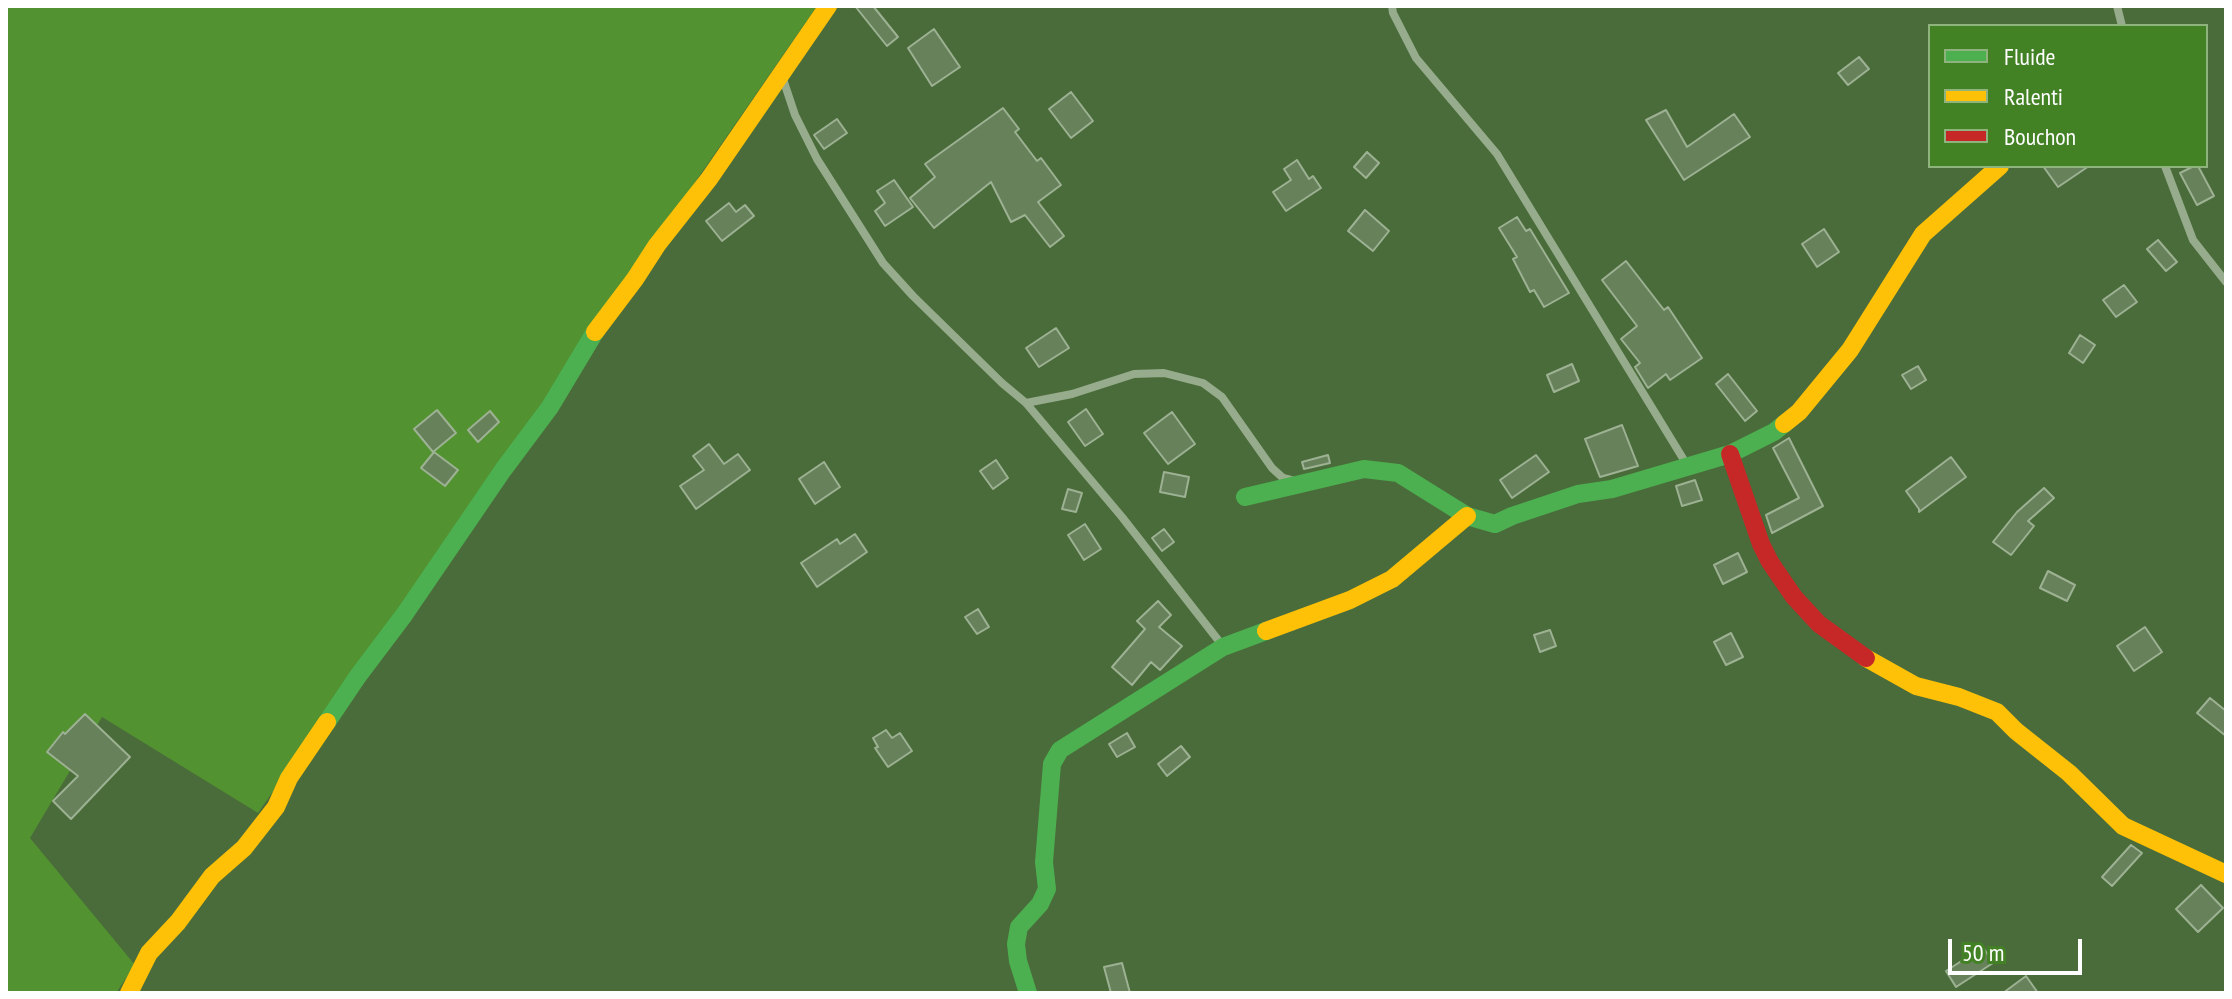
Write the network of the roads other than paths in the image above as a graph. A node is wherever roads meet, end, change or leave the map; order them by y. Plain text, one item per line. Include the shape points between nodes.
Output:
1 (828, 6) edge
2 (1392, 6) edge
3 (781, 74) junction
4 (1998, 168) edge
5 (2166, 168) edge
6 (2226, 282) edge
7 (1026, 403) junction
8 (1730, 454) junction
9 (1689, 468) junction
10 (1307, 484) junction
11 (1245, 497) dead end
12 (1467, 516) junction
13 (1223, 647) junction
14 (2226, 874) edge
15 (129, 993) edge
16 (1028, 993) edge

1 - 3 street
2 - 9 street via 1416,58 1497,154
3 - 7 street via 817,159 883,263
3 - 15 street via 586,344 550,407 289,778 276,807 149,953
4 - 8 street via 1923,234 1850,350 1799,412 1774,432
5 - 6 street via 2193,240
7 - 10 street via 1134,374 1164,373 1203,383 1222,397 1272,468 1283,478
7 - 13 street
8 - 9 street
8 - 14 street via 1770,562 1819,624 1916,686 1997,712 2123,826
9 - 12 street via 1578,494 1495,524
10 - 11 street
10 - 12 street via 1364,469 1398,473
12 - 13 street via 1392,579
13 - 16 street via 1060,750 1052,764 1044,862 1047,889 1019,927 1016,944

